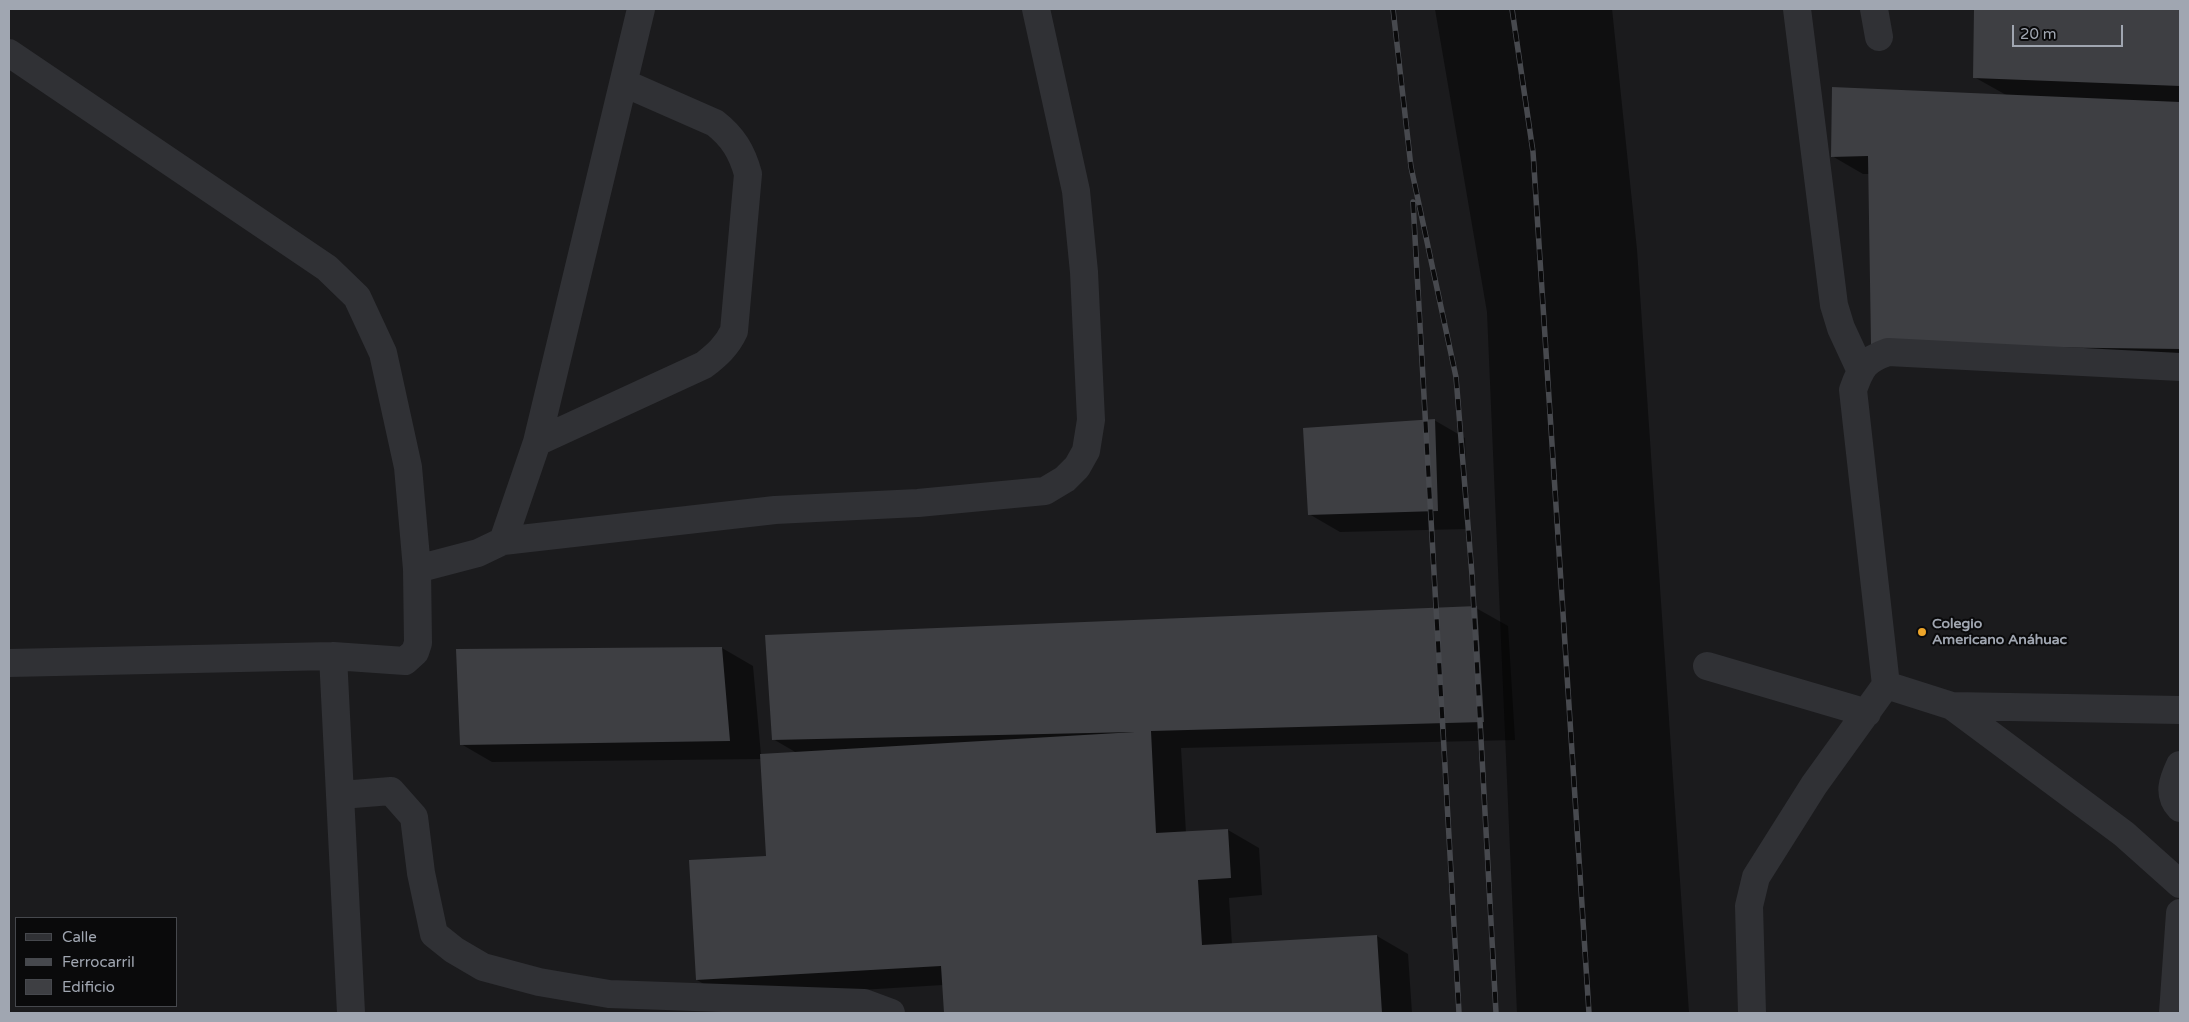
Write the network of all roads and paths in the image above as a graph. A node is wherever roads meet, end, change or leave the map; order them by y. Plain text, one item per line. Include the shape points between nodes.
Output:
1 (641, 9) edge
2 (1036, 9) edge
3 (1797, 9) edge
4 (1874, 9) edge
5 (1879, 36) dead end
6 (9, 53) edge
7 (624, 84) junction
8 (2180, 367) edge
9 (1860, 369) junction
10 (537, 442) junction
11 (502, 541) junction
12 (417, 569) junction
13 (333, 656) junction
14 (9, 663) edge
15 (1707, 666) dead end
16 (1886, 685) junction
17 (1952, 706) junction
18 (2180, 710) edge
19 (1866, 713) junction
20 (2180, 765) edge
21 (341, 795) junction
22 (2180, 808) edge
23 (2180, 884) edge
24 (2180, 913) edge
25 (351, 1013) edge
26 (891, 1013) edge
27 (1752, 1013) edge
28 (2172, 1013) edge

1 - 7 lane
2 - 11 lane via 1076,191 1084,272 1091,420 1086,451 1077,467 1046,491 775,510
3 - 9 lane via 1834,305
4 - 5 lane
6 - 12 lane via 328,268 357,297 383,353 408,467
7 - 10 lane
7 - 10 lane via 715,123 727,132 744,158 748,174 734,331 720,352 704,365
8 - 9 lane via 1888,352 1873,357
9 - 16 lane via 1853,390
10 - 11 lane
11 - 12 lane via 478,553
12 - 13 lane via 418,643 410,658 405,661
13 - 14 lane
13 - 21 lane
15 - 19 lane
16 - 17 lane
16 - 19 lane
17 - 18 lane
17 - 23 lane via 2124,834
19 - 27 lane via 1814,785 1756,877 1749,906
20 - 22 lane via 2172,787
21 - 25 lane
21 - 26 lane via 391,791 414,817 420,873 434,934 484,967 540,982 608,994 864,1003
24 - 28 lane

